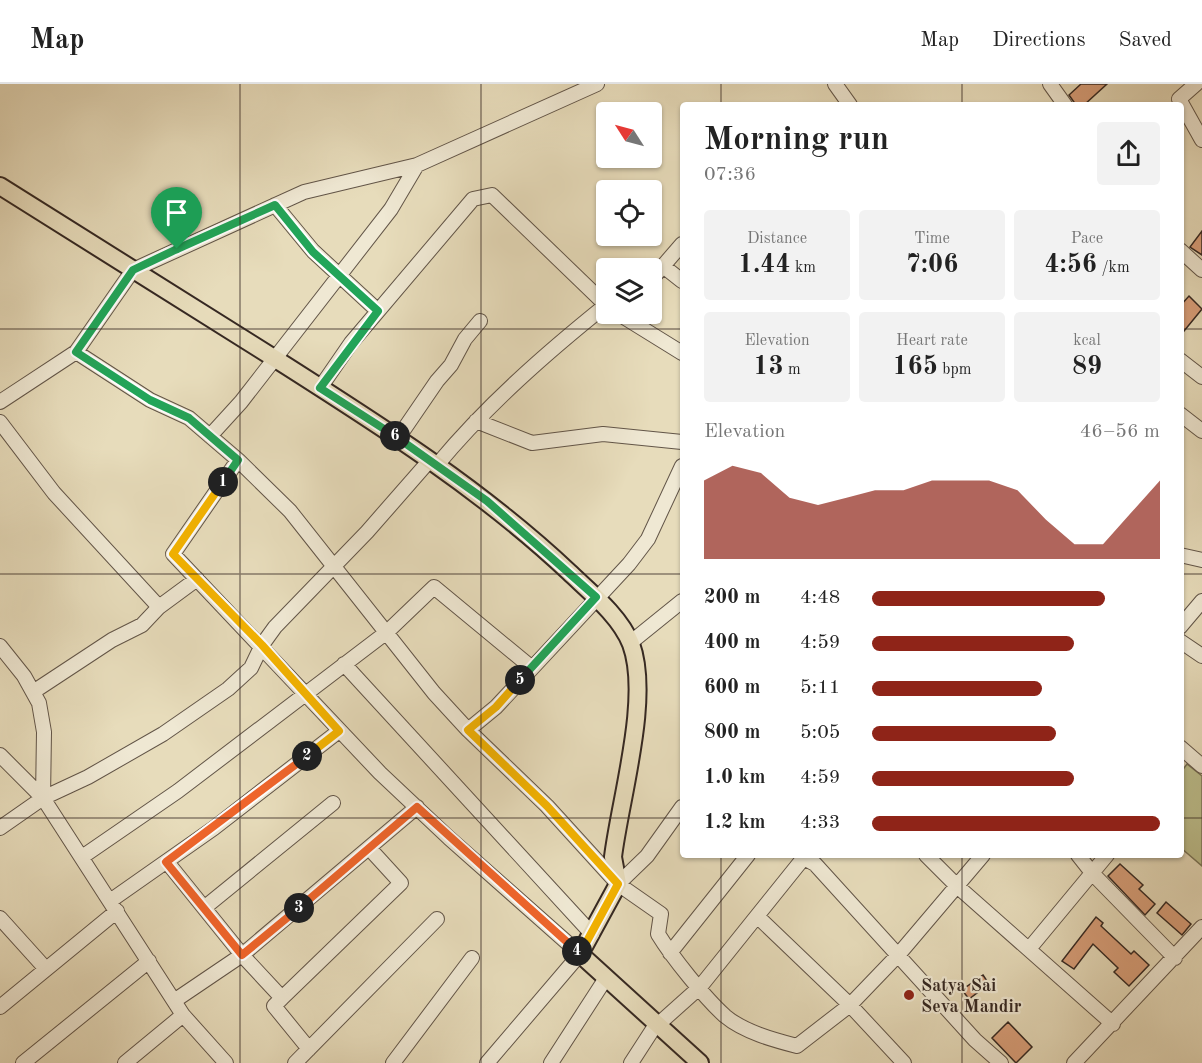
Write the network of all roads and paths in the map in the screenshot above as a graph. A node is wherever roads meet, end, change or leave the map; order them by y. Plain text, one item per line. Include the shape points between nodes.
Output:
1 (597, 84) edge
2 (835, 84) edge
3 (1196, 84) edge
4 (1052, 85) edge
5 (848, 102) edge
6 (1063, 102) edge
7 (1181, 102) edge
8 (1184, 108) edge
9 (1202, 140) edge
10 (417, 165) junction
11 (0, 186) edge
12 (275, 205) junction
13 (680, 246) edge
14 (1184, 254) edge
15 (663, 266) joint
16 (133, 270) junction
17 (1202, 270) edge
18 (339, 275) junction
19 (680, 279) edge
20 (596, 295) edge
21 (378, 311) junction
22 (596, 313) edge
23 (480, 321) dead end
24 (635, 324) edge
25 (76, 352) junction
26 (680, 352) edge
27 (273, 358) junction
28 (1184, 363) edge
29 (1202, 378) edge
30 (320, 388) junction
31 (0, 402) edge
32 (1184, 417) edge
33 (476, 421) junction
34 (0, 422) edge
35 (1202, 431) edge
36 (210, 436) junction
37 (398, 438) junction
38 (680, 441) edge
39 (238, 460) junction
40 (433, 462) junction
41 (680, 477) edge
42 (677, 493) edge
43 (1184, 556) edge
44 (1202, 560) edge
45 (333, 566) junction
46 (197, 579) junction
47 (596, 597) junction
48 (1202, 601) edge
49 (680, 603) edge
50 (159, 607) junction
51 (1184, 622) edge
52 (387, 632) junction
53 (630, 643) junction
54 (1184, 644) edge
55 (262, 645) junction
56 (0, 646) edge
57 (1202, 656) edge
58 (344, 664) junction
59 (532, 668) junction
60 (33, 692) junction
61 (304, 694) junction
62 (468, 730) junction
63 (339, 731) junction
64 (1184, 754) edge
65 (0, 755) edge
66 (1202, 766) edge
67 (43, 798) junction
68 (333, 803) dead end
69 (417, 807) junction
70 (680, 810) edge
71 (0, 828) edge
72 (369, 848) junction
73 (82, 857) junction
74 (746, 858) edge
75 (804, 858) edge
76 (806, 858) edge
77 (929, 858) edge
78 (980, 858) edge
79 (1080, 858) edge
80 (1105, 858) edge
81 (166, 862) junction
82 (1093, 874) junction
83 (618, 884) junction
84 (957, 886) junction
85 (113, 906) junction
86 (204, 908) junction
87 (758, 917) junction
88 (0, 918) edge
89 (436, 918) dead end
90 (1202, 927) edge
91 (591, 934) junction
92 (1029, 949) junction
93 (670, 952) junction
94 (580, 954) junction
95 (899, 954) junction
96 (242, 955) junction
97 (472, 958) dead end
98 (1175, 958) junction
99 (148, 962) junction
100 (46, 969) junction
101 (606, 978) junction
102 (700, 987) junction
103 (282, 998) junction
104 (174, 1001) junction
105 (850, 1005) junction
106 (0, 1007) edge
107 (183, 1015) junction
108 (658, 1024) junction
109 (1113, 1024) junction
110 (309, 1049) junction
111 (691, 1059) edge
112 (134, 1060) edge
113 (23, 1063) edge
114 (226, 1063) edge
115 (295, 1063) edge
116 (393, 1063) edge
117 (488, 1063) edge
118 (550, 1063) edge
119 (631, 1063) edge
120 (904, 1063) edge
121 (1001, 1063) edge
122 (1074, 1063) edge

1 - 10 street
2 - 5 street
3 - 7 street via 1179,99
4 - 6 street
8 - 9 street
10 - 12 street via 304,192
10 - 18 street via 391,209
11 - 16 main road
12 - 16 street
12 - 18 street via 313,252
13 - 15 street
14 - 17 street
15 - 19 street
16 - 25 street
16 - 27 main road
18 - 21 street
18 - 27 street
20 - 21 street via 492,195 473,199
21 - 30 street
22 - 33 street via 547,353
23 - 37 street
24 - 26 street
25 - 31 street
25 - 36 street via 150,400 189,418
27 - 30 main road
27 - 36 street
28 - 29 street
30 - 37 main road
32 - 35 street
33 - 38 street via 532,443 603,434
33 - 40 street
34 - 50 street via 54,493
36 - 39 street
37 - 40 main road
39 - 45 street via 290,511
39 - 46 street via 173,554
40 - 45 street
40 - 47 main road via 487,501
41 - 42 street
42 - 47 street via 629,564
43 - 44 street
45 - 52 street
45 - 55 street via 274,627
46 - 50 street
46 - 55 street
47 - 53 main road
47 - 59 street
48 - 51 street
49 - 53 street
50 - 60 street via 142,625
52 - 58 street
52 - 59 street via 434,587
52 - 62 street
53 - 83 main road via 638,696 613,857
54 - 57 street
55 - 61 street
55 - 67 street via 251,668 200,710 88,777
56 - 60 street
58 - 61 street
58 - 91 street
59 - 62 street
60 - 67 street via 44,732
61 - 63 street
61 - 73 street via 178,791
62 - 83 street via 547,806
63 - 69 street
63 - 81 street
64 - 66 street
65 - 67 street
67 - 71 street
67 - 73 street
68 - 86 street
69 - 72 street
69 - 94 street
70 - 83 street via 647,856
72 - 96 street
72 - 103 street via 401,883
73 - 85 street
74 - 93 street
75 - 87 street
76 - 95 street
77 - 84 street
78 - 84 street
79 - 82 street
80 - 82 street
81 - 85 street
81 - 86 street
82 - 92 street
82 - 98 street
83 - 91 main road
83 - 93 street via 661,914 658,934
84 - 92 street
84 - 95 street
85 - 99 street
85 - 100 street
86 - 96 street
87 - 102 street
87 - 105 street
88 - 100 street
89 - 110 street
90 - 98 street
91 - 94 main road
92 - 109 street
93 - 102 street
94 - 101 main road
94 - 117 street
95 - 105 street
95 - 121 street via 975,1040
96 - 103 street
96 - 104 street
97 - 116 street
98 - 109 street
99 - 104 street
99 - 113 street
100 - 106 street
101 - 108 main road
101 - 118 street
102 - 105 street via 726,1017 765,1037 797,1046
102 - 108 street
103 - 110 street via 274,1006
104 - 107 street
105 - 120 street
107 - 112 street
107 - 114 street
108 - 111 main road
108 - 119 street
109 - 122 street
110 - 115 street

